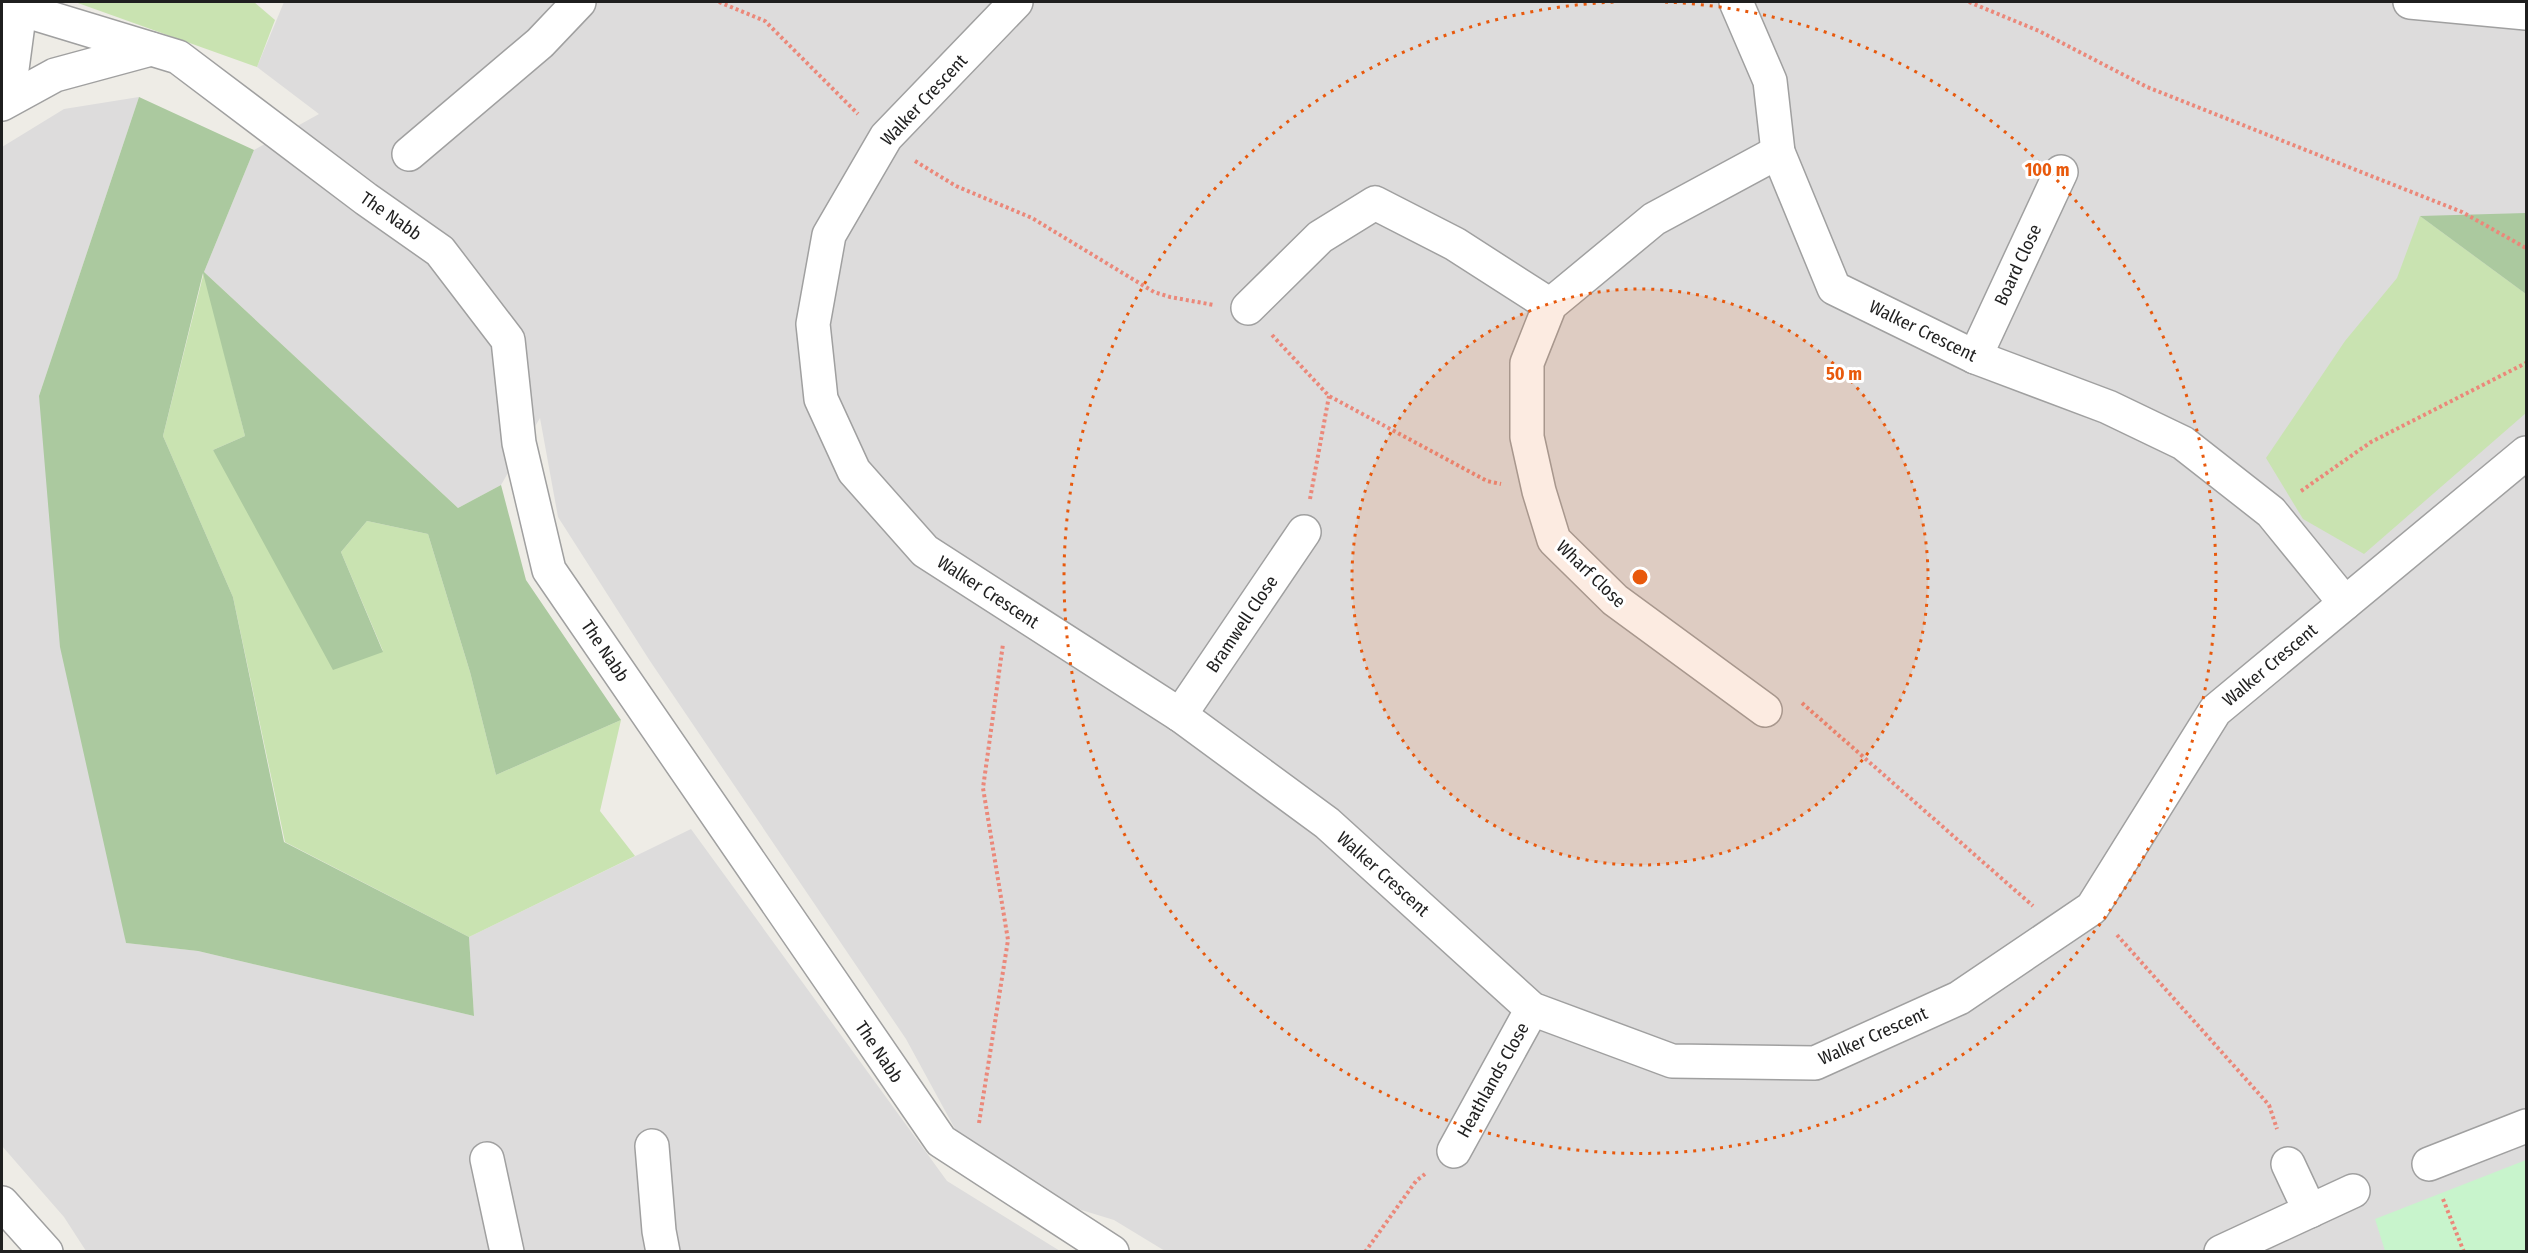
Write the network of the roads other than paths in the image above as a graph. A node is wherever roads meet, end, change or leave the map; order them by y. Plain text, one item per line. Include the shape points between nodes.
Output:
1 (579, 2) edge
2 (1016, 2) edge
3 (1736, 2) edge
4 (2410, 2) edge
5 (18, 5) edge
6 (2526, 13) edge
7 (151, 49) junction
8 (2, 83) edge
9 (2, 104) edge
10 (1778, 152) junction
11 (410, 154) dead end
12 (2061, 172) dead end
13 (1550, 305) junction
14 (1248, 308) road end
15 (1975, 357) junction
16 (2526, 453) edge
17 (1304, 532) road end
18 (2345, 603) junction
19 (1765, 710) road end
20 (1180, 715) junction
21 (1532, 1009) junction
22 (2526, 1126) edge
23 (652, 1146) dead end
24 (1454, 1151) road end
25 (487, 1159) dead end
26 (2288, 1164) road end
27 (2428, 1164) road end
28 (2353, 1191) dead end
29 (2, 1203) edge
30 (2310, 1211) junction
31 (46, 1251) edge
32 (507, 1251) edge
33 (663, 1251) edge
34 (1112, 1251) edge
35 (2221, 1251) edge

1 - 11 street via 540,43
2 - 20 street, Walker Crescent via 884,140 829,235 813,324 821,399 854,471 925,552
3 - 10 street, Walker Crescent via 1770,81
4 - 6 street
5 - 7 street, The Nabb
5 - 8 street, The Nabb via 12,69
7 - 9 street via 55,75
7 - 34 street, The Nabb via 178,57 440,251 508,340 519,443 549,570 941,1141
10 - 13 street, Wharf Close via 1654,219
10 - 15 street, Walker Crescent via 1834,288
12 - 15 street, Board Close
13 - 14 street via 1455,244 1376,203 1320,237
13 - 19 street, Wharf Close via 1527,363 1527,437 1554,540 1615,600
15 - 18 street, Walker Crescent via 2108,406 2183,443 2271,512
16 - 18 street, Walker Crescent
17 - 20 street, Bramwell Close
18 - 21 street, Walker Crescent via 2215,711 2092,908 1959,998 1815,1063 1672,1061
20 - 21 street, Walker Crescent via 1327,823
21 - 24 street, Heathlands Close
22 - 27 street
23 - 33 street
25 - 32 street
26 - 30 street
28 - 30 street
29 - 31 street
30 - 35 street

